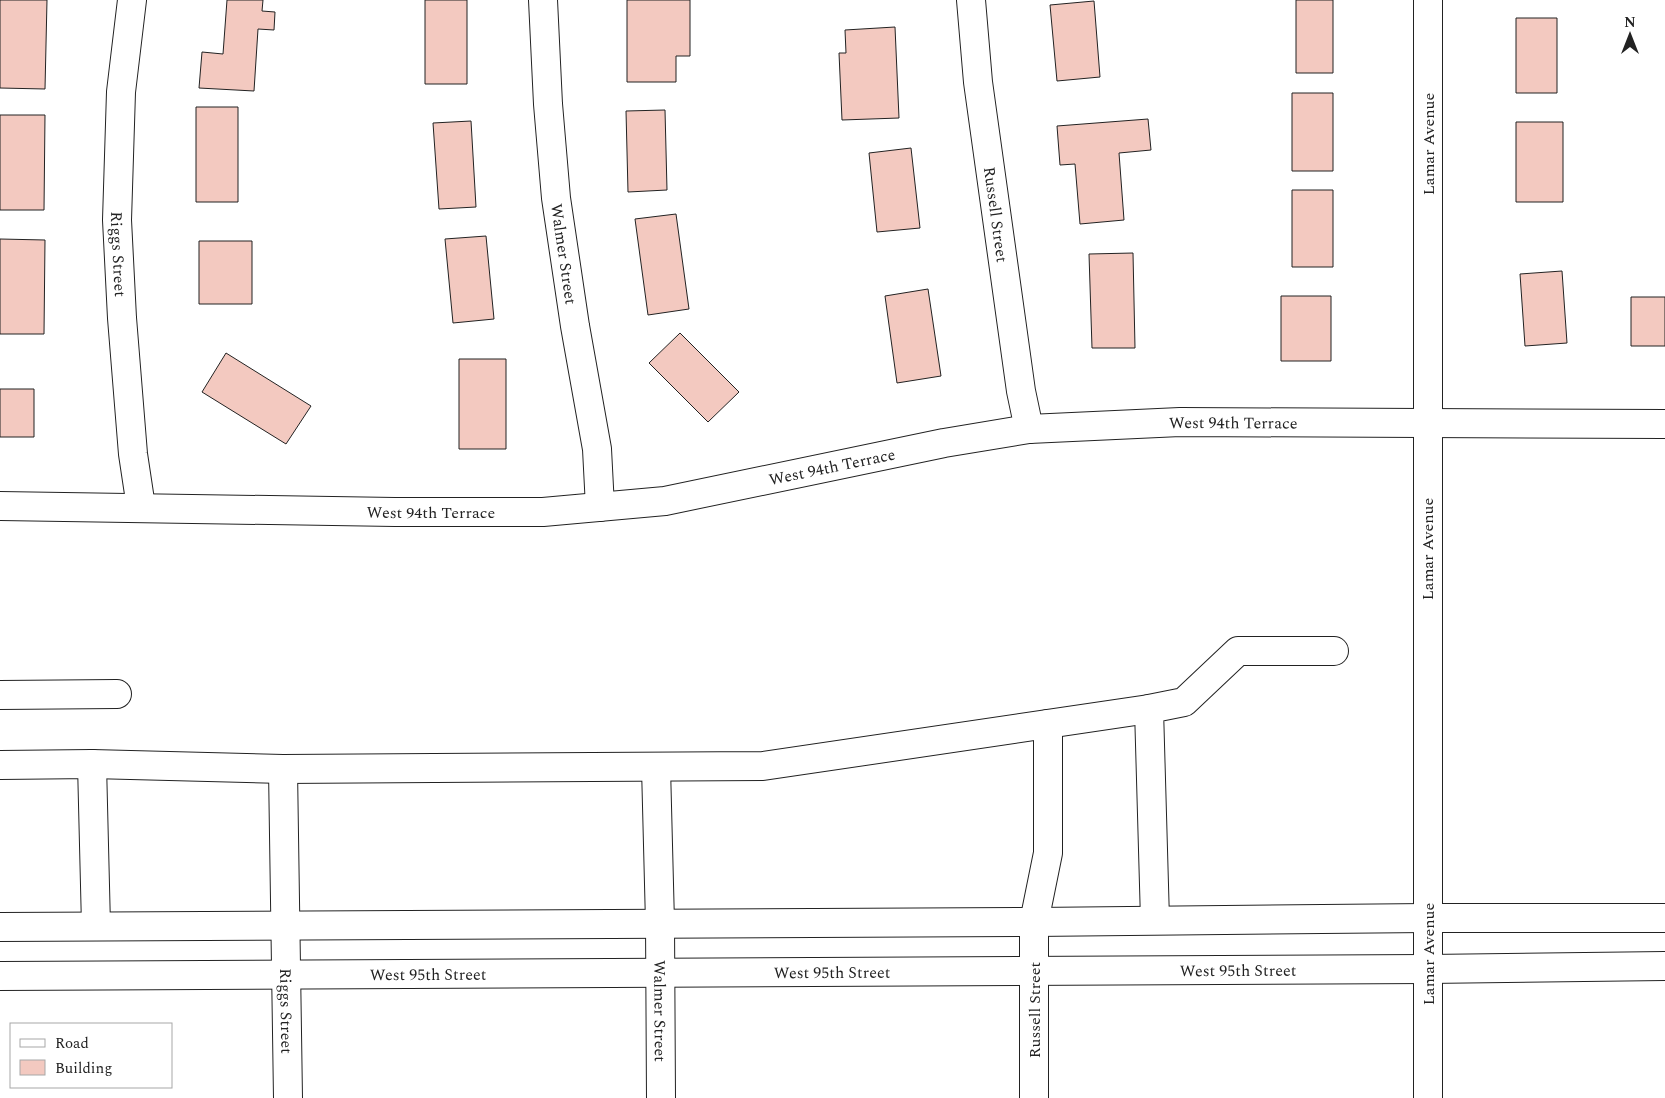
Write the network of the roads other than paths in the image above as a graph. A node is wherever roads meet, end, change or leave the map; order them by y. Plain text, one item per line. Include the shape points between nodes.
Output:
1 (132, 0) edge
2 (544, 0) edge
3 (971, 0) edge
4 (1428, 0) edge
5 (1427, 422) junction
6 (1665, 424) edge
7 (1029, 430) junction
8 (0, 506) edge
9 (141, 507) junction
10 (600, 507) junction
11 (1334, 652) dead end
12 (117, 694) dead end
13 (0, 695) edge
14 (1149, 709) junction
15 (1048, 724) junction
16 (92, 764) junction
17 (0, 765) edge
18 (656, 767) junction
19 (283, 769) junction
20 (1663, 916) edge
21 (1427, 918) junction
22 (1155, 920) junction
23 (1034, 922) junction
24 (660, 923) junction
25 (287, 925) junction
26 (96, 926) junction
27 (0, 927) edge
28 (1665, 966) edge
29 (1428, 970) junction
30 (1035, 971) junction
31 (660, 974) junction
32 (288, 975) junction
33 (0, 976) edge
34 (288, 1098) edge
35 (661, 1098) edge
36 (1034, 1098) edge
37 (1428, 1098) edge

1 - 9 street, Riggs Street via 121,92 117,220 133,454
2 - 10 street, Walmer Street via 556,198 596,449
3 - 7 street, Russell Street via 978,82
4 - 5 street, Lamar Avenue
5 - 6 street, West 94th Terrace
5 - 7 street, West 94th Terrace via 1180,422
5 - 21 street, Lamar Avenue
7 - 10 street, West 94th Terrace via 944,443 665,501
8 - 9 street, West 94th Terrace
9 - 10 street, West 94th Terrace via 543,512
11 - 14 street via 1238,651 1184,702
12 - 13 street
14 - 15 street
14 - 22 street
15 - 18 street via 763,766
15 - 23 street, Russell Street via 1048,853
16 - 17 street
16 - 19 street
16 - 26 street
18 - 19 street
18 - 24 street, Walmer Street
19 - 25 street, Riggs Street
20 - 21 street
21 - 22 street
21 - 29 street, Lamar Avenue
22 - 23 street
23 - 24 street
23 - 30 street, Russell Street
24 - 25 street
24 - 31 street, Walmer Street
25 - 26 street
25 - 32 street, Riggs Street
26 - 27 street
28 - 29 street, West 95th Street
29 - 30 street, West 95th Street
29 - 37 street, Lamar Avenue
30 - 31 street, West 95th Street
30 - 36 street, Russell Street
31 - 32 street, West 95th Street
31 - 35 street, Walmer Street
32 - 33 street, West 95th Street
32 - 34 street, Riggs Street

